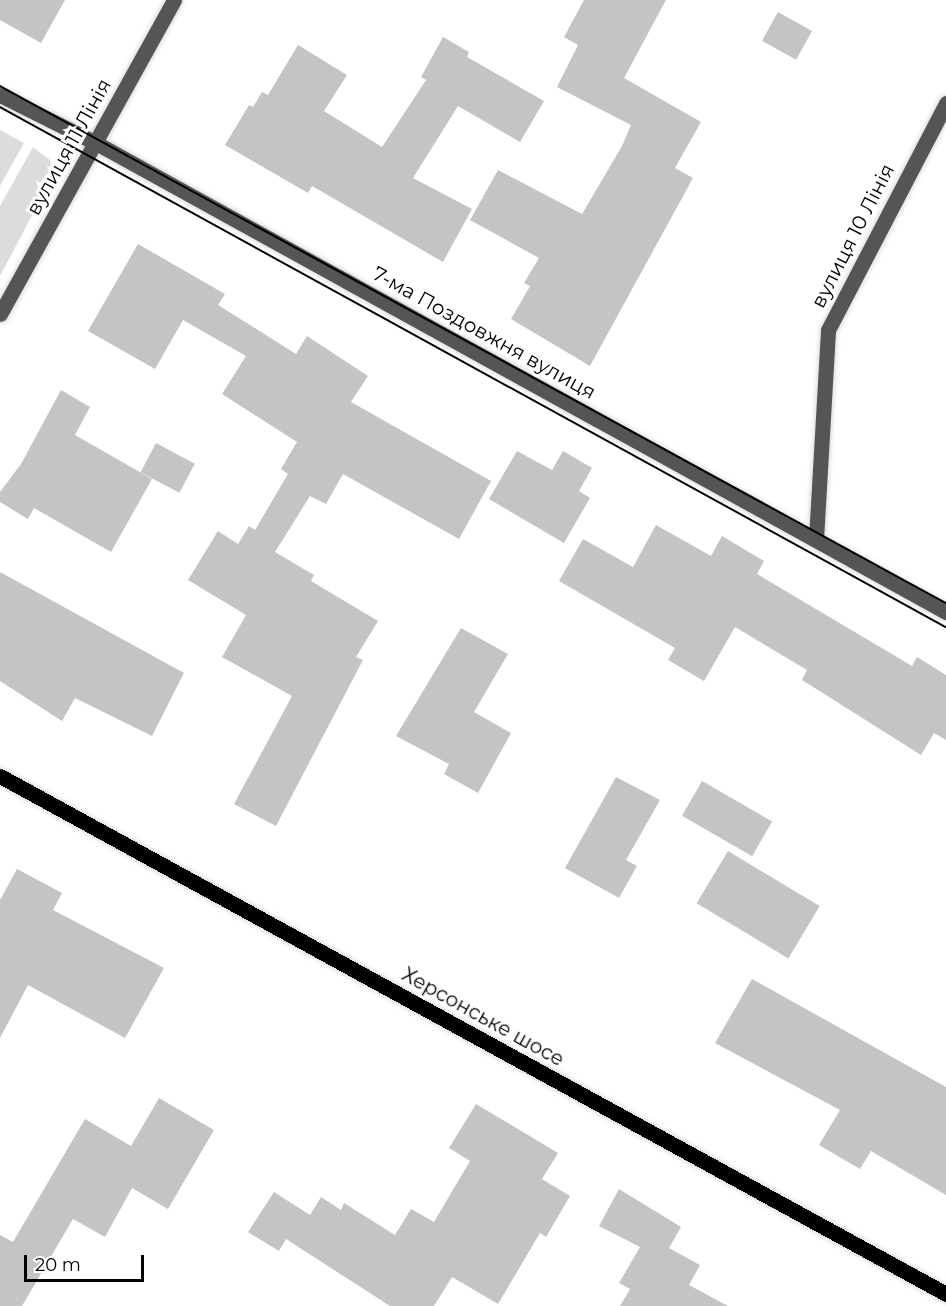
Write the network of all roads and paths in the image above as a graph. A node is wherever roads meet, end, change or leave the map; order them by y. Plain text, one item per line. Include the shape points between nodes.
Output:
1 (174, 0) edge
2 (0, 94) edge
3 (946, 103) edge
4 (96, 143) junction
5 (0, 314) edge
6 (816, 538) junction
7 (946, 612) edge
8 (0, 776) edge
9 (946, 1294) edge

1 - 4 street, вулиця 11 Лінія
2 - 4 street, 7-ма Поздовжня вулиця
3 - 6 street, вулиця 10 Лінія via 828,330
4 - 5 street, вулиця 11 Лінія
4 - 6 street, 7-ма Поздовжня вулиця
6 - 7 street, 7-ма Поздовжня вулиця
8 - 9 main road, Херсонське шосе

